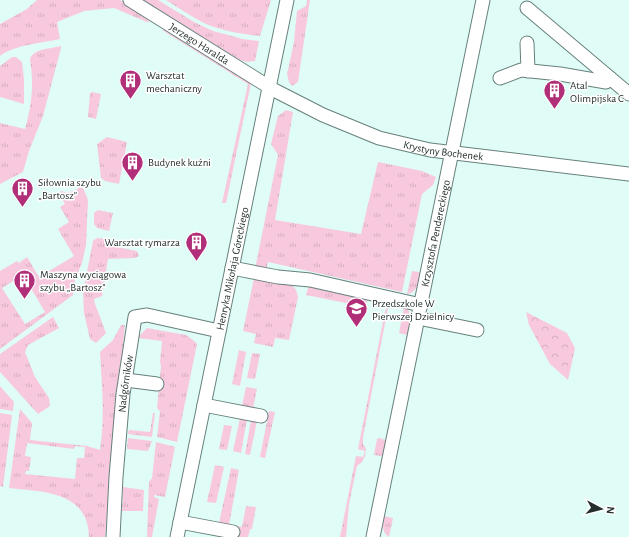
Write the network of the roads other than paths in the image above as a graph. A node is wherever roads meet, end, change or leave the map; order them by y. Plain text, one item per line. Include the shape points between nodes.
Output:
1 (130, 0) edge
2 (287, 0) edge
3 (483, 0) edge
4 (527, 8) dead end
5 (527, 43) dead end
6 (528, 71) junction
7 (500, 78) dead end
8 (610, 78) junction
9 (269, 87) junction
10 (629, 94) edge
11 (452, 152) junction
12 (629, 174) edge
13 (232, 268) junction
14 (421, 305) junction
15 (418, 318) junction
16 (477, 330) dead end
17 (219, 331) junction
18 (126, 380) junction
19 (157, 384) dead end
20 (204, 405) junction
21 (261, 416) dead end
22 (180, 522) junction
23 (233, 532) dead end
24 (113, 537) edge
25 (177, 537) edge
26 (373, 537) edge

1 - 9 street, Jerzego Haralda
2 - 9 street, Henryka Mikołaja Góreckiego
3 - 11 street, Krzysztofa Pendereckiego
4 - 8 street
5 - 6 street
6 - 7 street via 521,70
6 - 8 street via 606,82
8 - 10 street
9 - 11 street, Krystyny Bochenek via 323,116 364,133 409,146
9 - 13 street, Henryka Mikołaja Góreckiego
11 - 12 street, Krystyny Bochenek
11 - 14 street, Krzysztofa Pendereckiego
13 - 14 street via 310,280
13 - 17 street, Henryka Mikołaja Góreckiego
14 - 15 street, Krzysztofa Pendereckiego
15 - 16 street
15 - 26 street, Krzysztofa Pendereckiego
17 - 18 street, Nadgórników via 147,315 135,317
17 - 20 street, Henryka Mikołaja Góreckiego
18 - 19 street
18 - 24 street, Nadgórników
20 - 21 street
20 - 22 street, Henryka Mikołaja Góreckiego
22 - 23 street
22 - 25 street, Henryka Mikołaja Góreckiego

